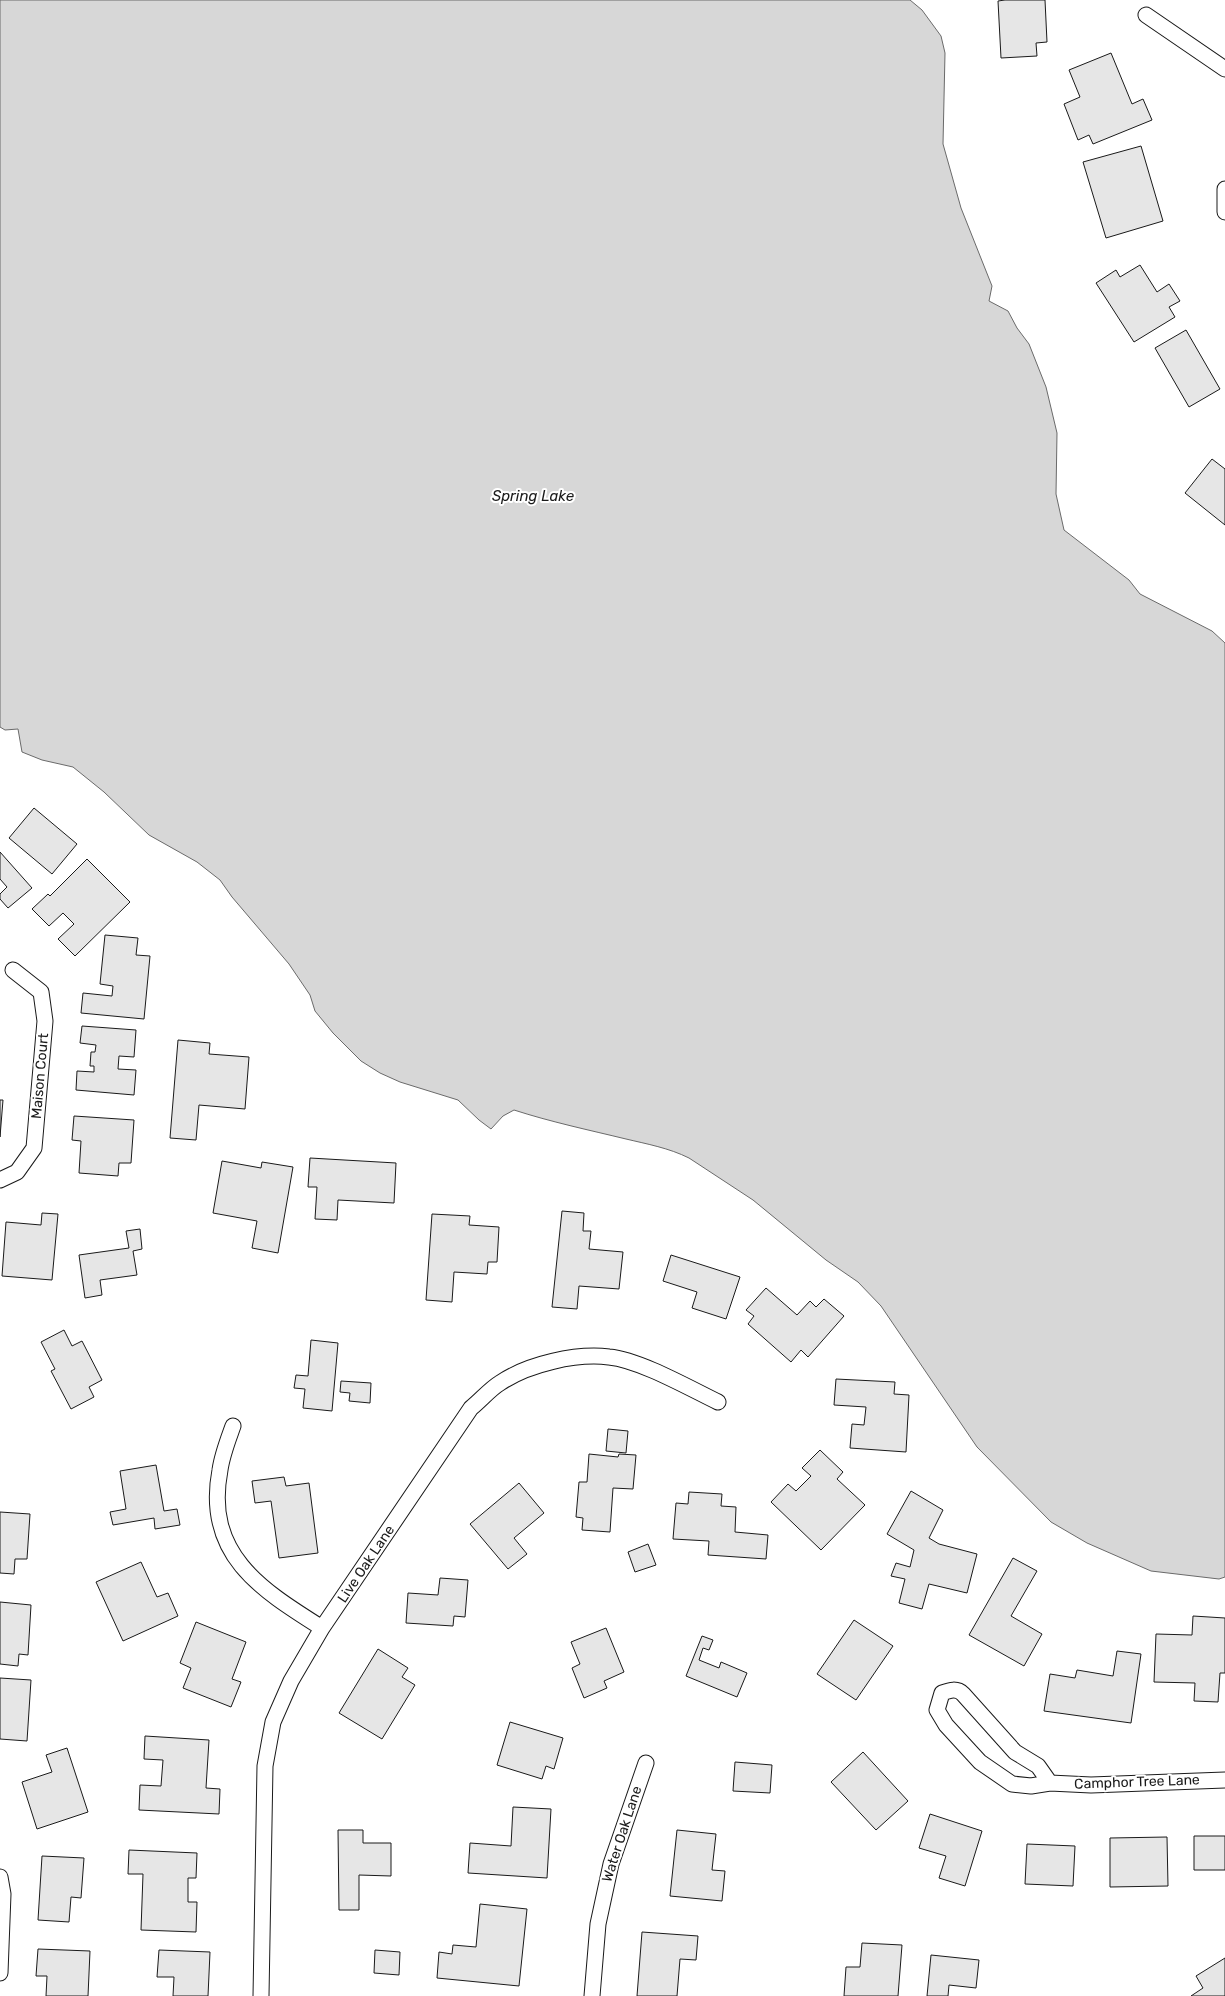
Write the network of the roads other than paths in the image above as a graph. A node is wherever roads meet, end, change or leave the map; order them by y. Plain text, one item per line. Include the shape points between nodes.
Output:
1 (1146, 15) dead end
2 (1225, 69) edge
3 (1225, 189) edge
4 (1225, 212) edge
5 (13, 970) dead end
6 (0, 1180) edge
7 (718, 1402) dead end
8 (233, 1426) dead end
9 (322, 1628) junction
10 (646, 1763) dead end
11 (1225, 1780) edge
12 (1050, 1783) junction
13 (0, 1877) edge
14 (0, 1973) edge
15 (260, 1996) edge
16 (592, 1996) edge

1 - 2 street
3 - 4 street
5 - 6 street, Maison Court via 42,992 45,1022 34,1148 17,1172
7 - 9 street, Live Oak Lane via 637,1364 610,1356 576,1357 535,1366 500,1383 472,1408
8 - 9 street via 220,1470 217,1505 223,1535 239,1565 275,1598
9 - 15 street, Live Oak Lane via 291,1681 273,1722 265,1766
10 - 16 street, Water Oak Lane via 610,1864 598,1924
11 - 12 street, Camphor Tree Lane via 1091,1785
12 - 12 street, Camphor Tree Lane via 1038,1766 1015,1752 959,1690 942,1693 937,1710 946,1725 980,1762 1012,1784
13 - 14 street via 3,1894

